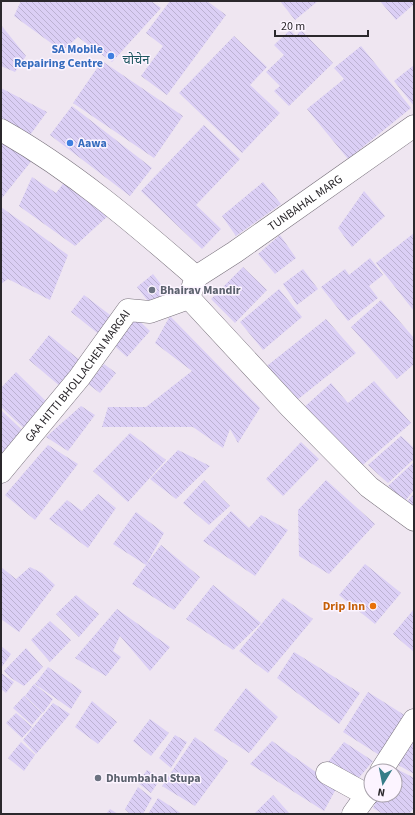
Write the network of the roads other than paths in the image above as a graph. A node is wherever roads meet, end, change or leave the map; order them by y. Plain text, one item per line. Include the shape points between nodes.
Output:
1 (414, 126) edge
2 (1, 130) edge
3 (192, 287) junction
4 (1, 472) edge
5 (414, 520) edge
6 (414, 720) edge
7 (386, 763) edge
8 (327, 773) dead end
9 (363, 789) edge
10 (363, 800) edge
11 (353, 814) edge

1 - 3 street, TUNBAHAL MARG via 235,252
2 - 3 street via 41,153 126,216
3 - 4 street, GAA HITTI BHOLLACHEN MARGAI via 150,312 128,310 79,378
3 - 5 street via 290,407 369,487
6 - 7 street
8 - 9 street
10 - 11 street

